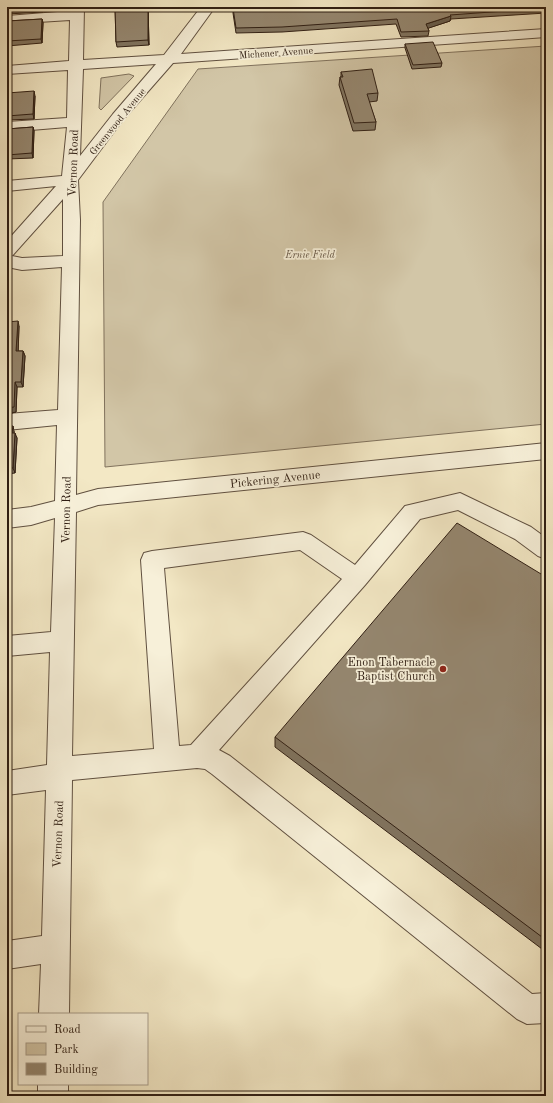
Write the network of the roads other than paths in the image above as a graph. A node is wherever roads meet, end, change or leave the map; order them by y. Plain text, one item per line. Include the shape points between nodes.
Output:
1 (208, 7) edge
2 (77, 11) edge
3 (7, 20) edge
4 (546, 33) edge
5 (167, 60) junction
6 (76, 66) junction
7 (7, 70) edge
8 (74, 122) junction
9 (7, 127) edge
10 (70, 180) junction
11 (7, 186) edge
12 (7, 252) edge
13 (7, 261) edge
14 (71, 261) junction
15 (67, 417) junction
16 (7, 422) edge
17 (546, 451) edge
18 (66, 506) junction
19 (7, 519) edge
20 (546, 531) edge
21 (523, 534) junction
22 (546, 550) edge
23 (357, 578) junction
24 (62, 641) junction
25 (7, 646) edge
26 (197, 756) junction
27 (167, 760) junction
28 (59, 773) junction
29 (7, 783) edge
30 (54, 948) junction
31 (7, 955) edge
32 (546, 1008) edge
33 (54, 1013) edge
34 (53, 1085) edge
35 (53, 1096) edge

1 - 5 street, Greenwood Avenue
2 - 3 street
2 - 6 street, Vernon Road
4 - 5 street, Michener Avenue
5 - 6 street, Michener Avenue
5 - 10 street, Greenwood Avenue via 118,117
6 - 7 street, Michener Avenue
6 - 8 street, Vernon Road
8 - 9 street
8 - 10 street, Vernon Road
10 - 11 street
10 - 12 street, Greenwood Avenue
10 - 14 street, Vernon Road
13 - 14 street via 22,264
14 - 15 street, Vernon Road
15 - 16 street
15 - 18 street, Vernon Road
17 - 18 street, Pickering Avenue via 105,496
18 - 19 street, Pickering Avenue via 31,516
18 - 24 street, Vernon Road
20 - 21 street
21 - 22 street
21 - 23 street via 460,501 413,512
23 - 26 street
23 - 27 street via 303,541 152,560
24 - 25 street
24 - 28 street, Vernon Road
26 - 27 street
26 - 32 street via 210,758 221,765 527,1008
27 - 28 street
28 - 29 street
28 - 30 street, Vernon Road
30 - 31 street
30 - 33 street, Vernon Road
34 - 35 street

